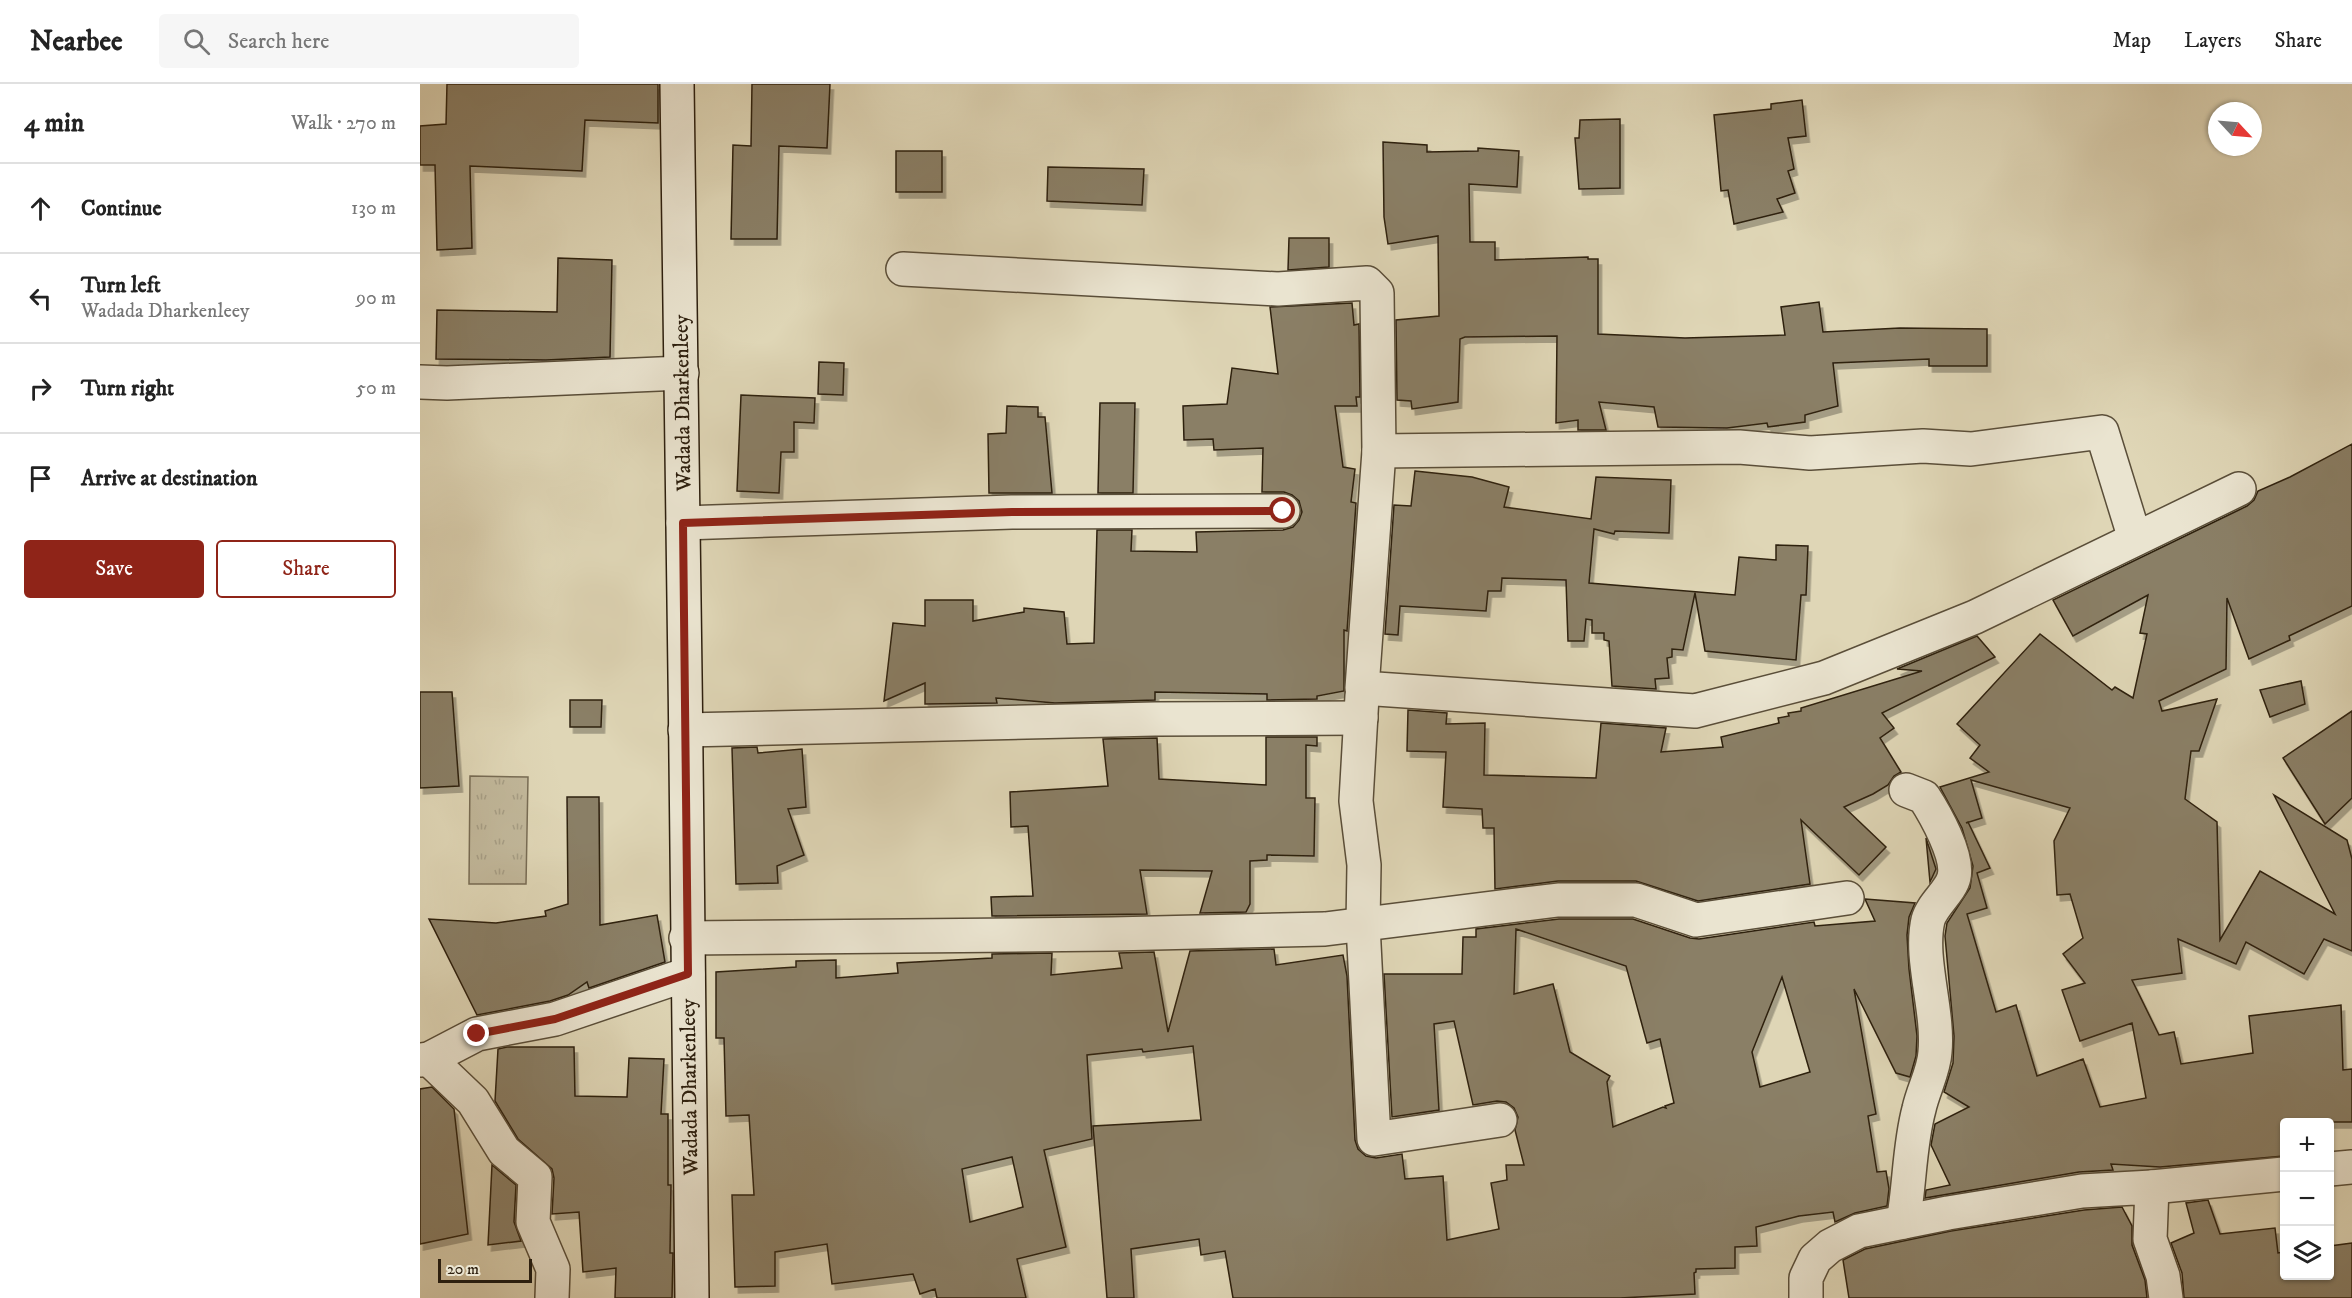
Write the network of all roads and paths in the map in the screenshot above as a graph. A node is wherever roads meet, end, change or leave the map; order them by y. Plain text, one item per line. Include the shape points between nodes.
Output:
1 (677, 84) edge
2 (903, 269) dead end
3 (682, 373) junction
4 (420, 382) edge
5 (1379, 451) junction
6 (2239, 489) dead end
7 (1283, 511) dead end
8 (683, 523) junction
9 (2135, 539) junction
10 (1362, 703) junction
11 (685, 730) junction
12 (1906, 790) dead end
13 (1847, 898) dead end
14 (1363, 925) junction
15 (686, 938) junction
16 (688, 974) junction
17 (424, 1059) edge
18 (1500, 1120) dead end
19 (2352, 1167) edge
20 (2334, 1169) edge
21 (2280, 1174) edge
22 (2152, 1187) junction
23 (1903, 1222) junction
24 (552, 1298) edge
25 (692, 1298) edge
26 (1806, 1298) edge
27 (2166, 1298) edge

1 - 3 street, Wadada Dharkenleey
2 - 5 street via 1278,289 1367,283 1377,293
3 - 4 street
3 - 8 street, Wadada Dharkenleey
5 - 9 street via 1739,447 1809,453 1923,446 1971,449 2102,432
5 - 10 street
6 - 9 street
7 - 8 street via 1012,512
8 - 11 street, Wadada Dharkenleey
9 - 10 street via 1975,617 1824,678 1695,711
10 - 11 street via 1155,718
10 - 14 street via 1356,801 1364,865
11 - 15 street, Wadada Dharkenleey
12 - 23 street via 1924,797 1939,822 1951,850 1954,877 1928,919 1926,948 1935,1054 1919,1109
13 - 14 street via 1696,920 1636,900 1558,900
14 - 15 street via 1112,934
14 - 18 street via 1374,1139
15 - 16 street, Wadada Dharkenleey
16 - 17 street via 555,1019 477,1034
16 - 25 street, Wadada Dharkenleey
17 - 24 street via 473,1101 504,1151 535,1177 533,1222 553,1269
19 - 20 street
21 - 22 street
22 - 23 street via 2082,1191
22 - 27 street via 2150,1239
23 - 26 street via 1859,1231 1830,1246 1815,1259 1806,1278

